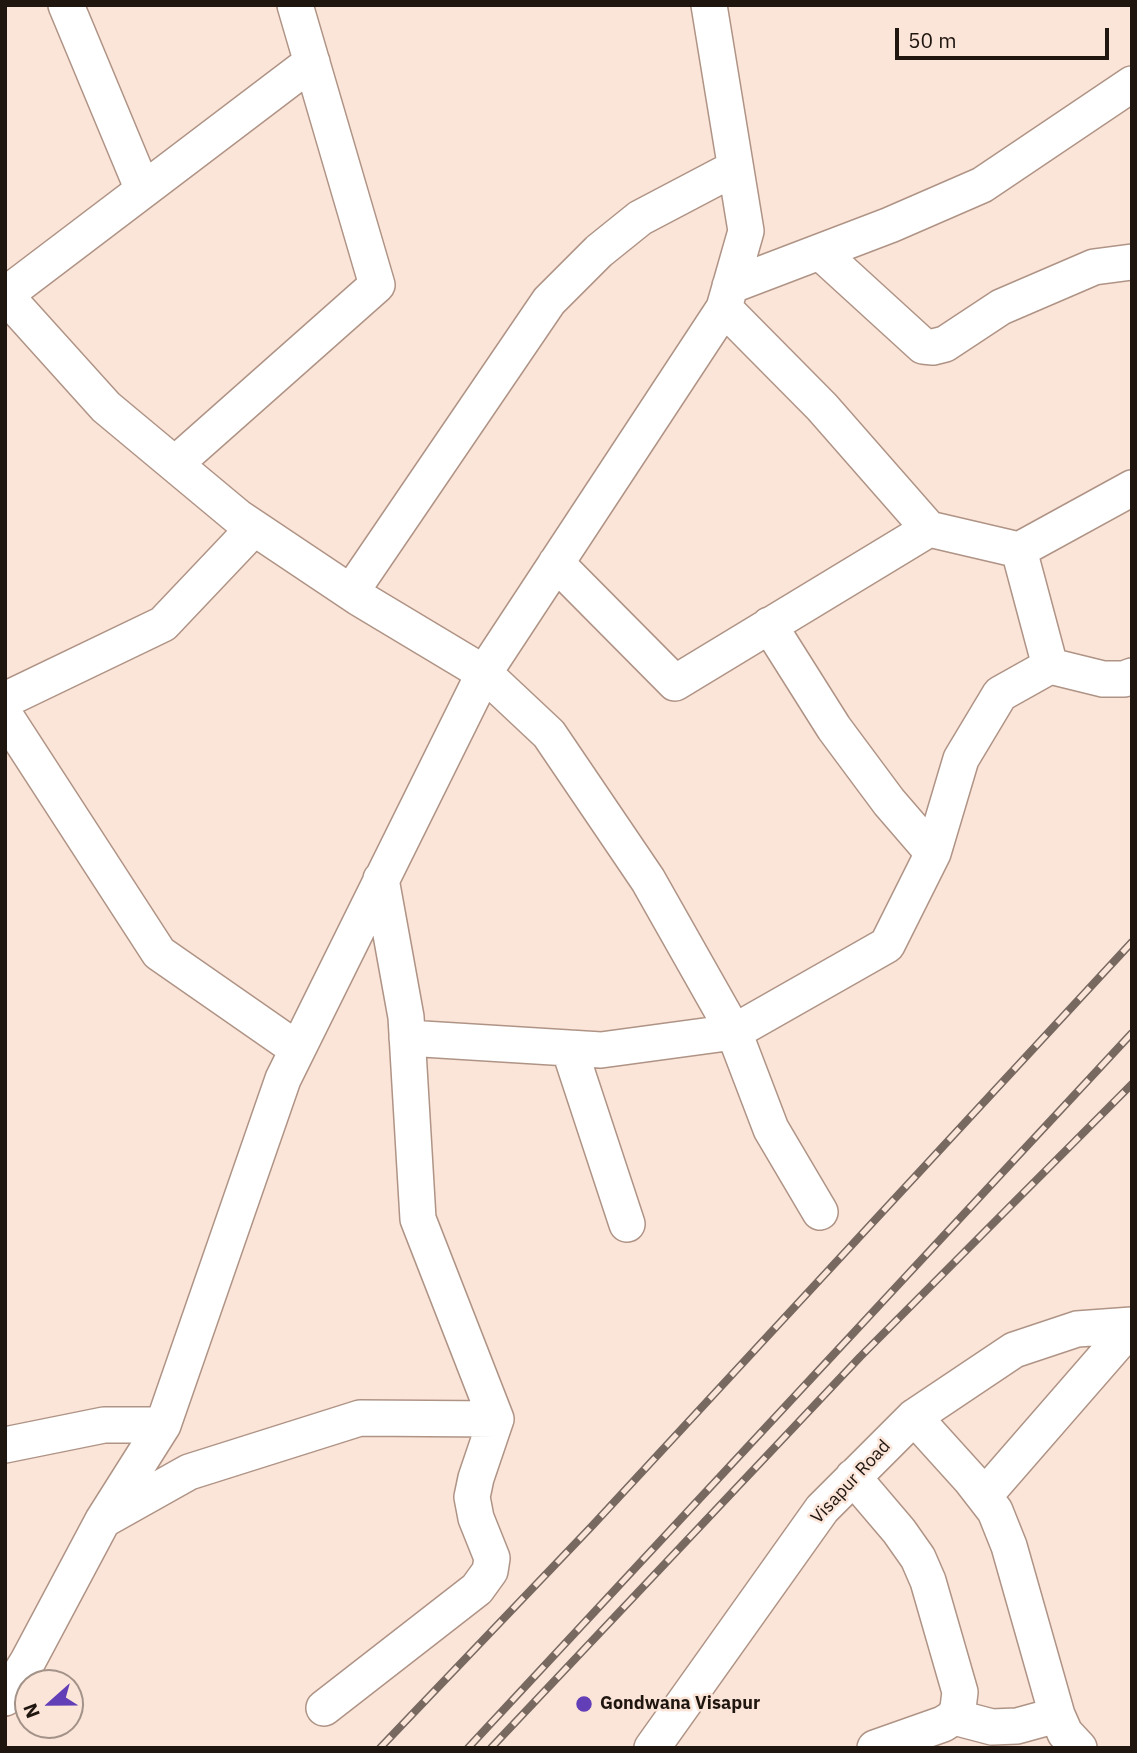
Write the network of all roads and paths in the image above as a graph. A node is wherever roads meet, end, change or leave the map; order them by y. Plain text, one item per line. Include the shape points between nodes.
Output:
1 (66, 5) edge
2 (295, 5) edge
3 (709, 5) edge
4 (312, 62) junction
5 (1132, 84) edge
6 (735, 168) junction
7 (143, 190) junction
8 (820, 252) junction
9 (1132, 262) edge
10 (5, 295) edge
11 (727, 297) junction
12 (175, 464) junction
13 (1132, 488) edge
14 (254, 528) junction
15 (929, 529) junction
16 (1019, 550) junction
17 (556, 563) junction
18 (351, 592) junction
19 (769, 625) junction
20 (1050, 666) junction
21 (484, 673) junction
22 (1132, 676) edge
23 (6, 714) edge
24 (933, 853) junction
25 (381, 879) junction
26 (734, 1032) junction
27 (407, 1038) junction
28 (569, 1048) junction
29 (297, 1049) junction
30 (820, 1212) dead end
31 (626, 1224) dead end
32 (1132, 1325) edge
33 (914, 1418) junction
34 (496, 1419) junction
35 (163, 1424) junction
36 (5, 1445) edge
37 (853, 1478) junction
38 (985, 1495) junction
39 (103, 1521) junction
40 (7, 1691) edge
41 (324, 1708) dead end
42 (1057, 1715) junction
43 (954, 1717) junction
44 (652, 1748) edge
45 (875, 1748) edge
46 (1079, 1748) edge

1 - 7 street
2 - 4 street
3 - 6 street
4 - 7 street
4 - 12 street via 377,285
5 - 8 street via 982,185
6 - 11 street via 746,231
6 - 18 street via 640,218 549,301
7 - 10 street
8 - 9 street via 923,346 933,347 1001,307 1094,267
8 - 11 street
10 - 12 street via 106,407
11 - 15 street
11 - 17 street
12 - 14 street
13 - 16 street
14 - 18 street
14 - 23 street via 163,624
15 - 16 street
15 - 19 street
16 - 20 street
17 - 19 street via 675,682
17 - 21 street
18 - 21 street
19 - 24 street via 834,728
20 - 22 street via 1103,679
20 - 24 street via 1000,694 961,759
21 - 25 street
21 - 26 street via 549,734 648,880
23 - 29 street via 159,953
24 - 26 street via 887,945
25 - 27 street
25 - 29 street
26 - 28 street via 601,1050
26 - 30 street via 771,1129
27 - 28 street
27 - 34 street via 418,1219
28 - 31 street
29 - 35 street
32 - 33 street, Visapur Road via 1077,1329 1014,1350
32 - 38 street
33 - 37 street, Visapur Road
33 - 38 street
34 - 39 street via 360,1418 188,1472
34 - 41 street via 472,1497 492,1558 490,1571 477,1589
35 - 36 street via 104,1425
35 - 39 street
37 - 43 street via 899,1531 928,1581 960,1692
37 - 44 street, Visapur Road via 822,1509
38 - 42 street via 1009,1546
39 - 40 street
42 - 43 street via 1017,1726 992,1727
42 - 46 street
43 - 45 street

